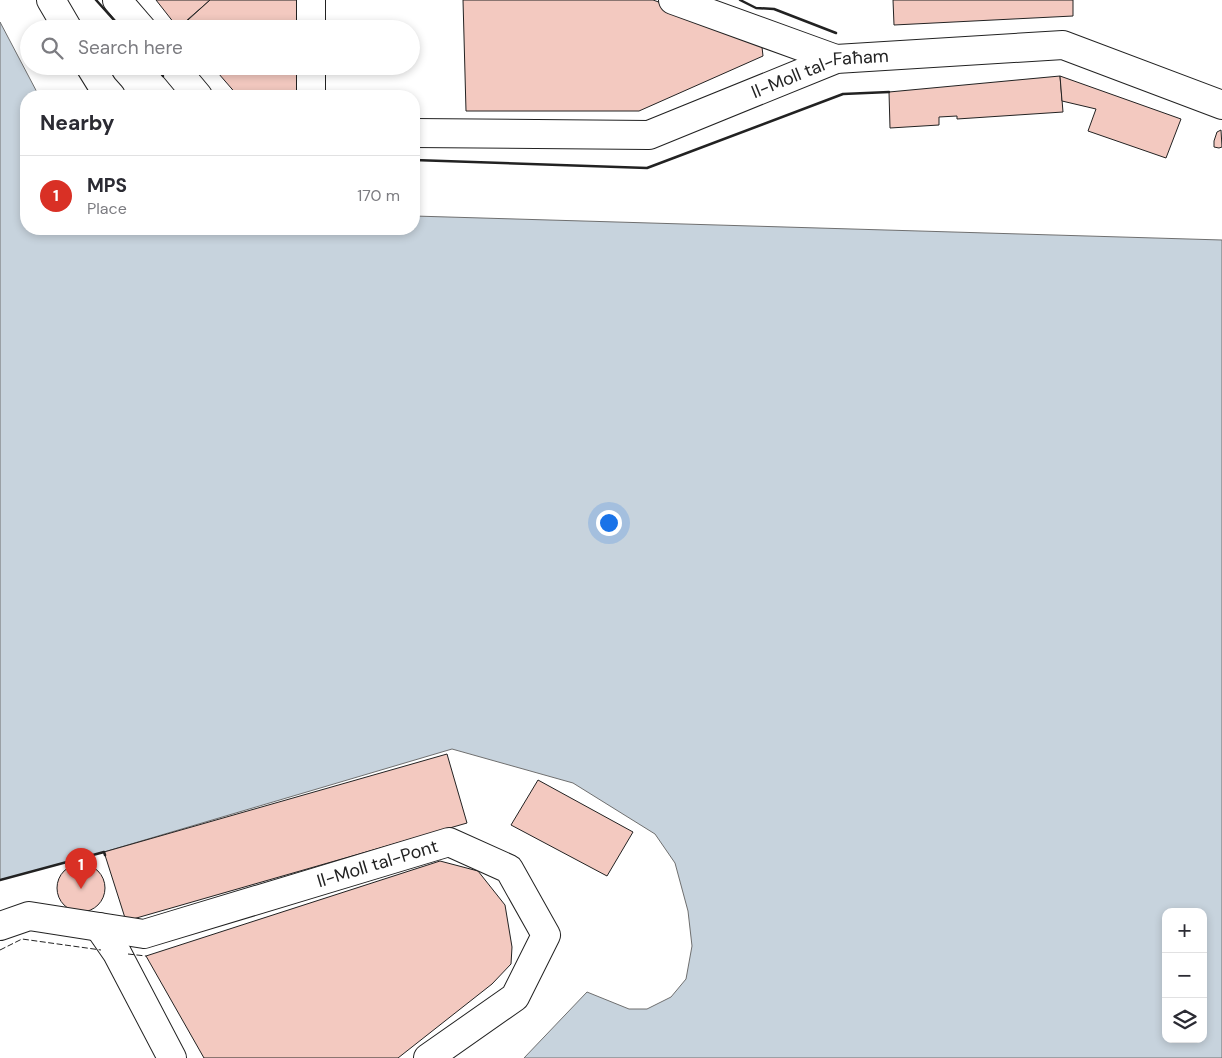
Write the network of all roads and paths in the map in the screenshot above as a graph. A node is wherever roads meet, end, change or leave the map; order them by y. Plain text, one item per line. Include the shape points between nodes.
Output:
1 (51, 0) edge
2 (118, 0) edge
3 (311, 0) edge
4 (673, 0) edge
5 (63, 20) edge
6 (135, 20) edge
7 (311, 20) edge
8 (836, 59) junction
9 (95, 75) edge
10 (180, 75) edge
11 (311, 75) edge
12 (105, 90) edge
13 (193, 90) edge
14 (311, 90) edge
15 (1222, 105) edge
16 (420, 133) edge
17 (0, 926) edge
18 (99, 926) junction
19 (172, 1058) edge
20 (428, 1058) edge

1 - 5 street
2 - 6 street
3 - 7 street
4 - 8 street
8 - 15 street, Il-Moll tal-Faħam via 1063,45
8 - 16 street, Il-Moll tal-Faħam via 649,135
9 - 12 street
10 - 13 street
11 - 14 street
17 - 18 street, Il-Moll tal-Pont via 29,916
18 - 19 street via 117,953
18 - 20 street, Il-Moll tal-Pont via 144,934 449,842 509,868 546,934 515,997

